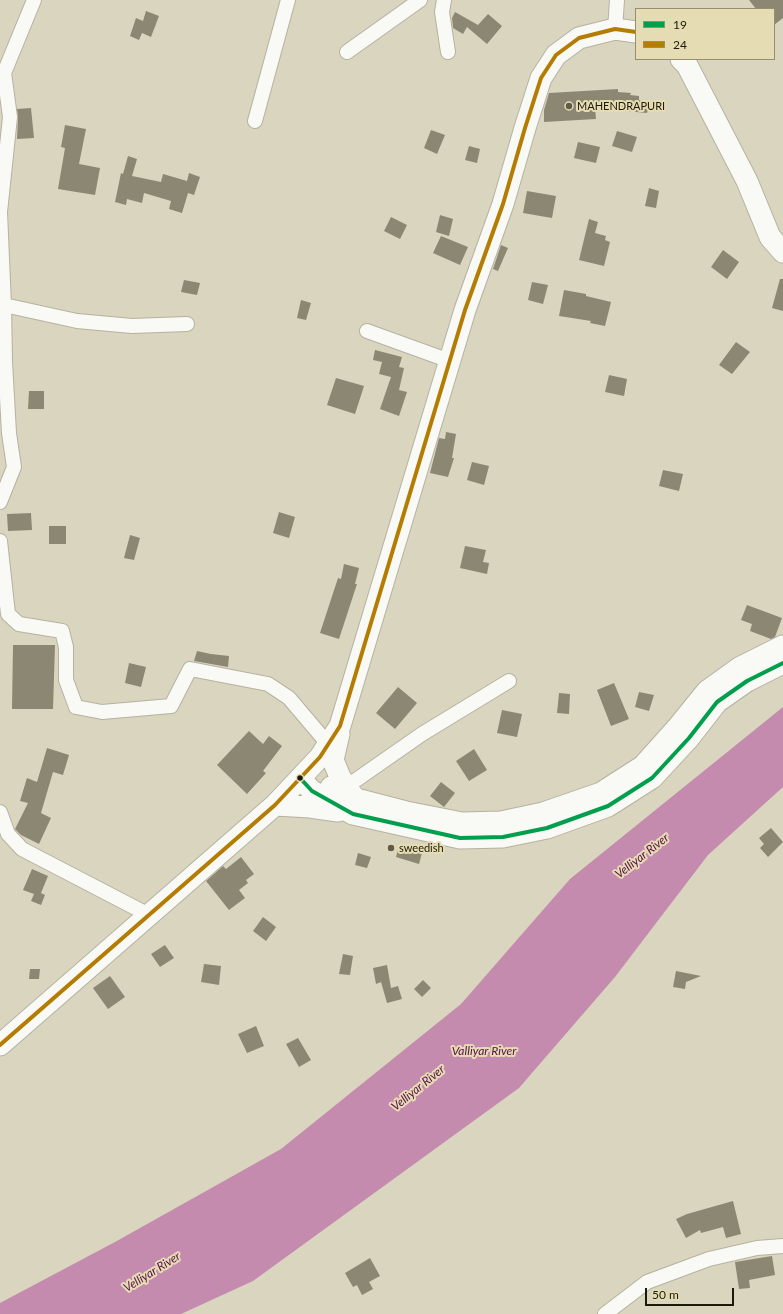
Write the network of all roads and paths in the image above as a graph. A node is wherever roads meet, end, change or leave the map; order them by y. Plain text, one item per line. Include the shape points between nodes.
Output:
1 (34, 0) edge
2 (288, 0) edge
3 (420, 0) edge
4 (444, 0) edge
5 (617, 0) edge
6 (615, 29) junction
7 (635, 32) edge
8 (347, 52) dead end
9 (448, 52) dead end
10 (682, 60) edge
11 (255, 121) dead end
12 (783, 252) edge
13 (4, 305) junction
14 (187, 324) dead end
15 (367, 331) dead end
16 (450, 361) junction
17 (0, 502) edge
18 (0, 541) edge
19 (783, 646) edge
20 (783, 663) edge
21 (508, 681) dead end
22 (340, 726) junction
23 (328, 744) junction
24 (305, 773) junction
25 (352, 800) junction
26 (275, 805) junction
27 (0, 812) edge
28 (149, 915) junction
29 (0, 1044) edge
30 (783, 1246) edge
31 (605, 1314) edge

1 - 13 street via 4,73 10,117 0,212
2 - 11 street
3 - 8 street
4 - 9 street via 442,12
5 - 6 street
6 - 7 highway
6 - 16 highway via 579,38 556,55 541,78 503,204 465,310
10 - 12 highway via 687,65 744,174 770,237
13 - 14 street via 77,321 132,326
13 - 17 street via 9,433 14,467
15 - 16 street
16 - 22 highway
18 - 23 street via 8,614 19,624 62,631 66,647 66,680 76,707 102,712 171,706 190,669 268,684 288,698
19 - 25 highway via 739,668 707,691 678,728 642,766 601,793 543,813 501,822 462,823
20 - 25 highway via 746,681 717,702 689,738 652,778 608,806 547,828 503,837 460,838
21 - 25 street via 422,734
22 - 23 highway
22 - 25 highway via 333,760
23 - 24 highway
24 - 25 highway
24 - 26 highway
25 - 26 highway via 310,807
26 - 28 highway
27 - 28 street via 8,834 22,849
28 - 29 highway
30 - 31 street via 757,1248 710,1259 647,1282

